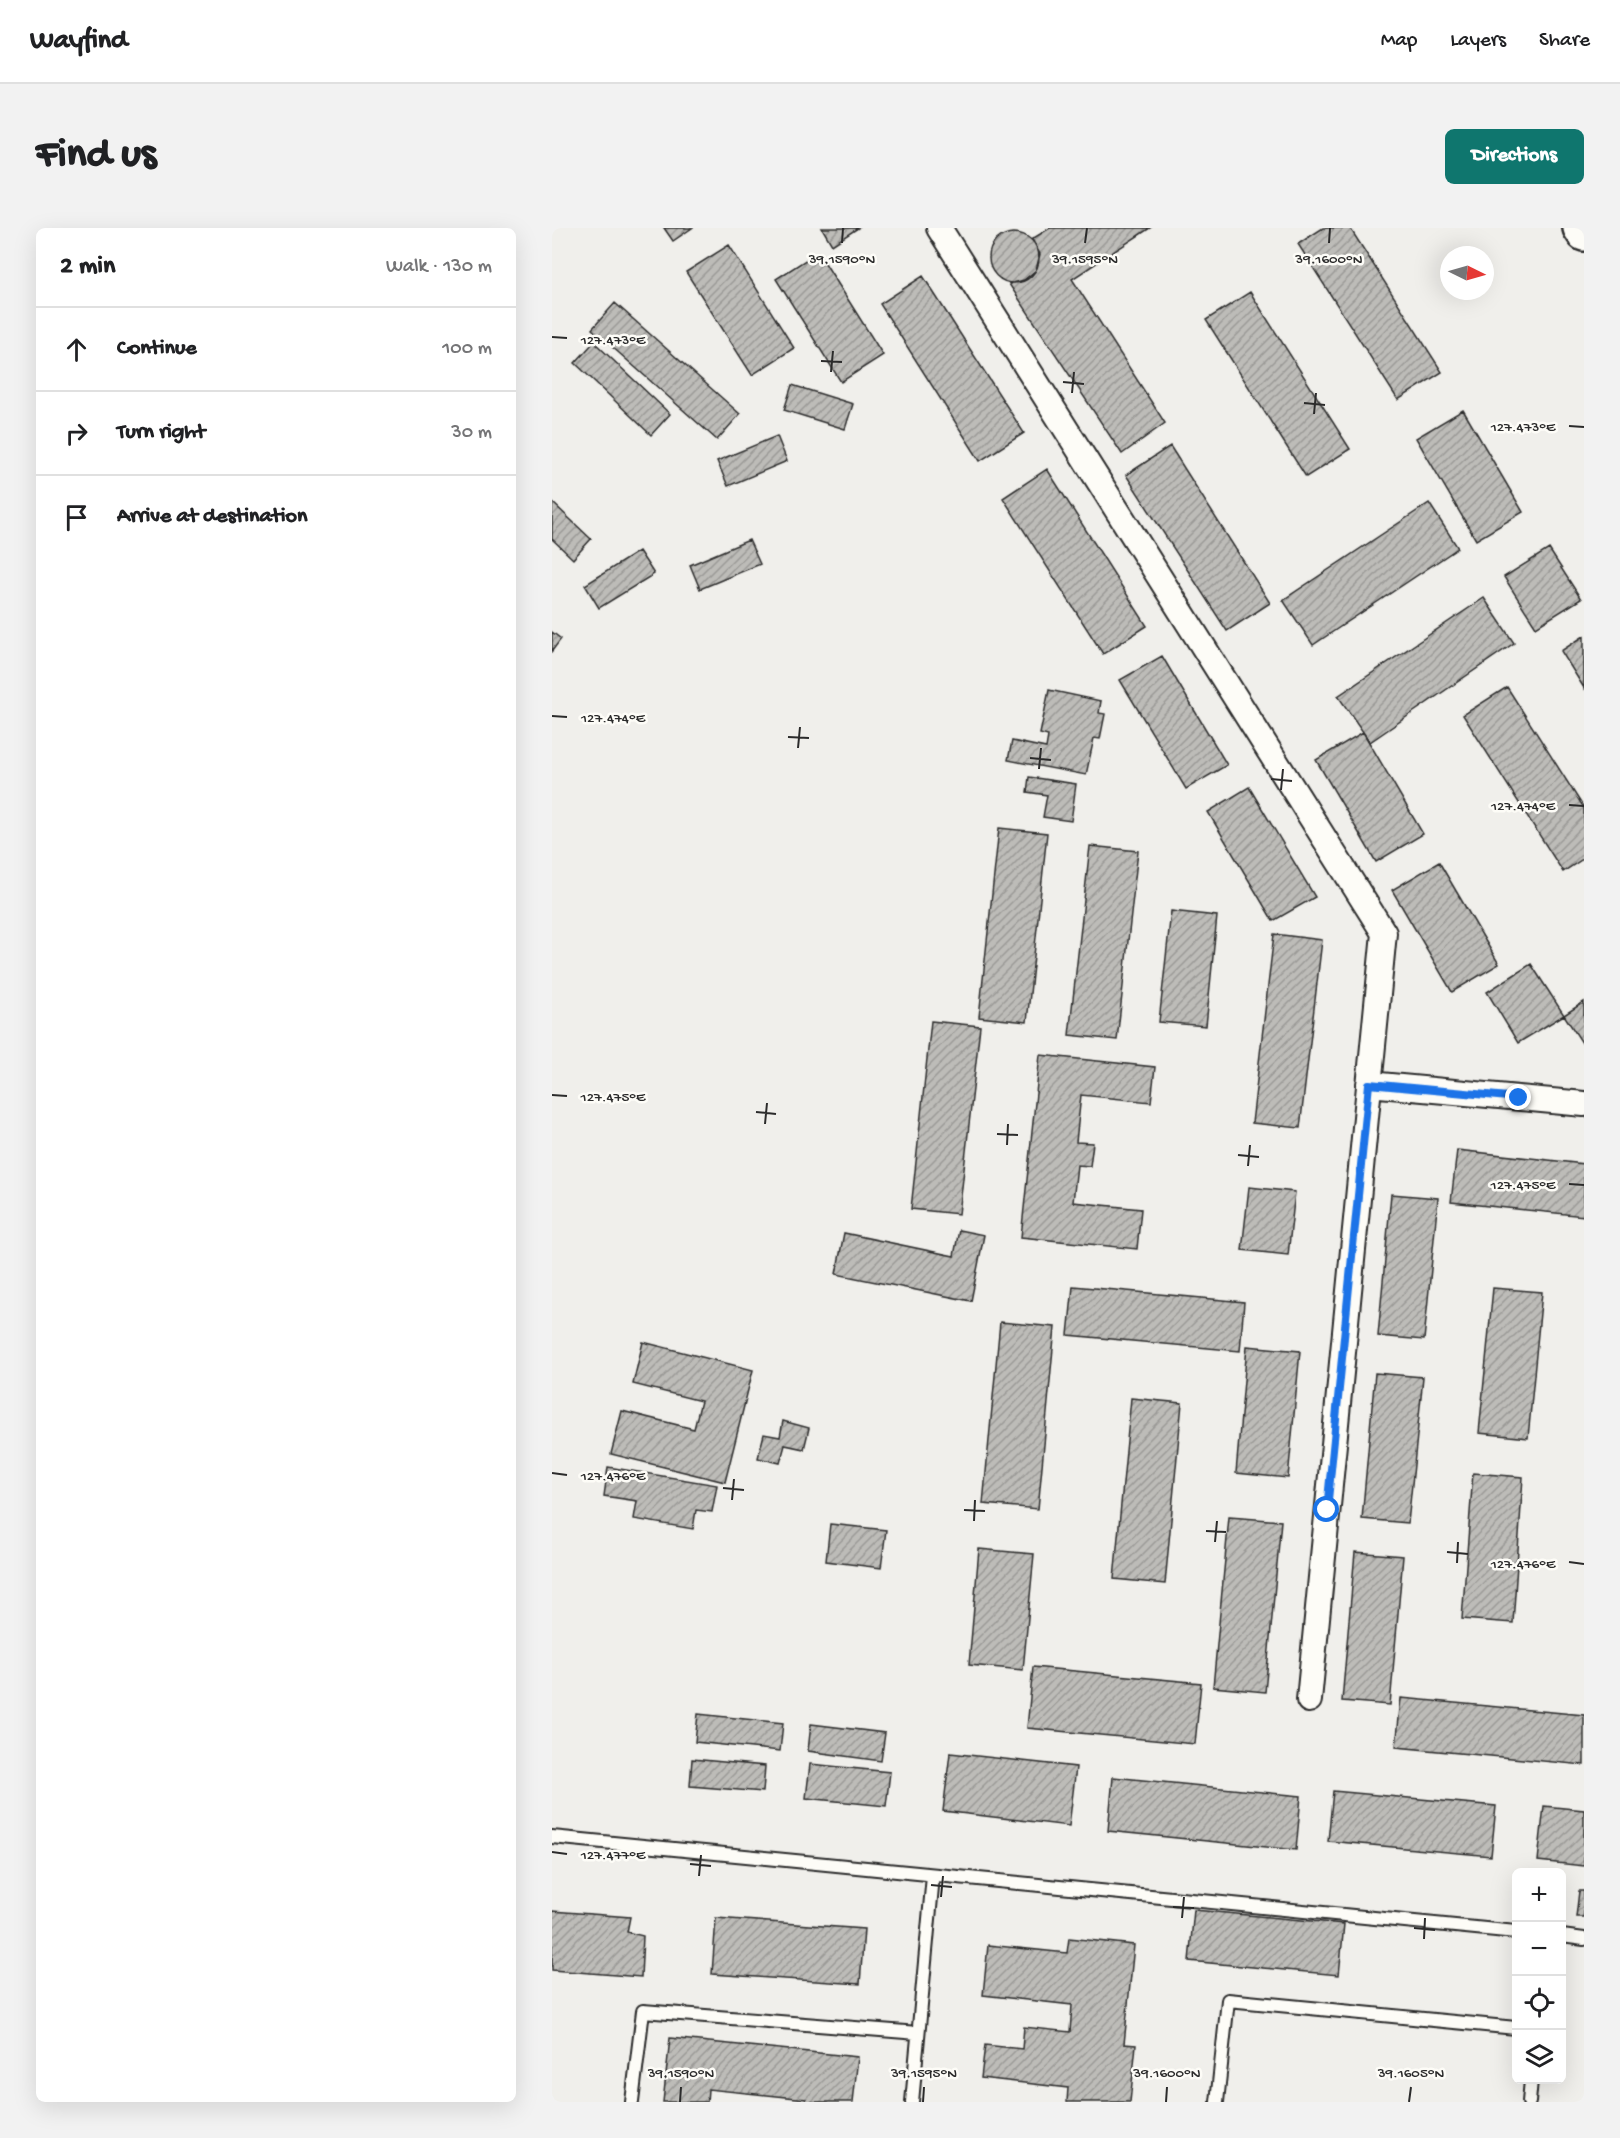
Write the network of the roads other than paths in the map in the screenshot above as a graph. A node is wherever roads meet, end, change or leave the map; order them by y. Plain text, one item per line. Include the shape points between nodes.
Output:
1 (939, 228) edge
2 (1580, 228) edge
3 (1584, 234) edge
4 (1369, 1084) junction
5 (1584, 1104) edge
6 (1309, 1700) dead end
7 (552, 1837) edge
8 (933, 1876) junction
9 (1512, 1932) edge
10 (1566, 1937) edge
11 (1584, 1939) edge
12 (1512, 2028) edge
13 (918, 2033) junction
14 (1531, 2084) edge
15 (632, 2102) edge
16 (912, 2102) edge
17 (1217, 2102) edge
18 (1529, 2102) edge

1 - 4 street via 1384,933
2 - 3 street
4 - 5 street
4 - 6 street
7 - 8 lane
8 - 9 lane
8 - 13 lane
10 - 11 lane
12 - 17 lane via 1228,2000
13 - 15 lane via 643,2011
13 - 16 lane
14 - 18 lane

